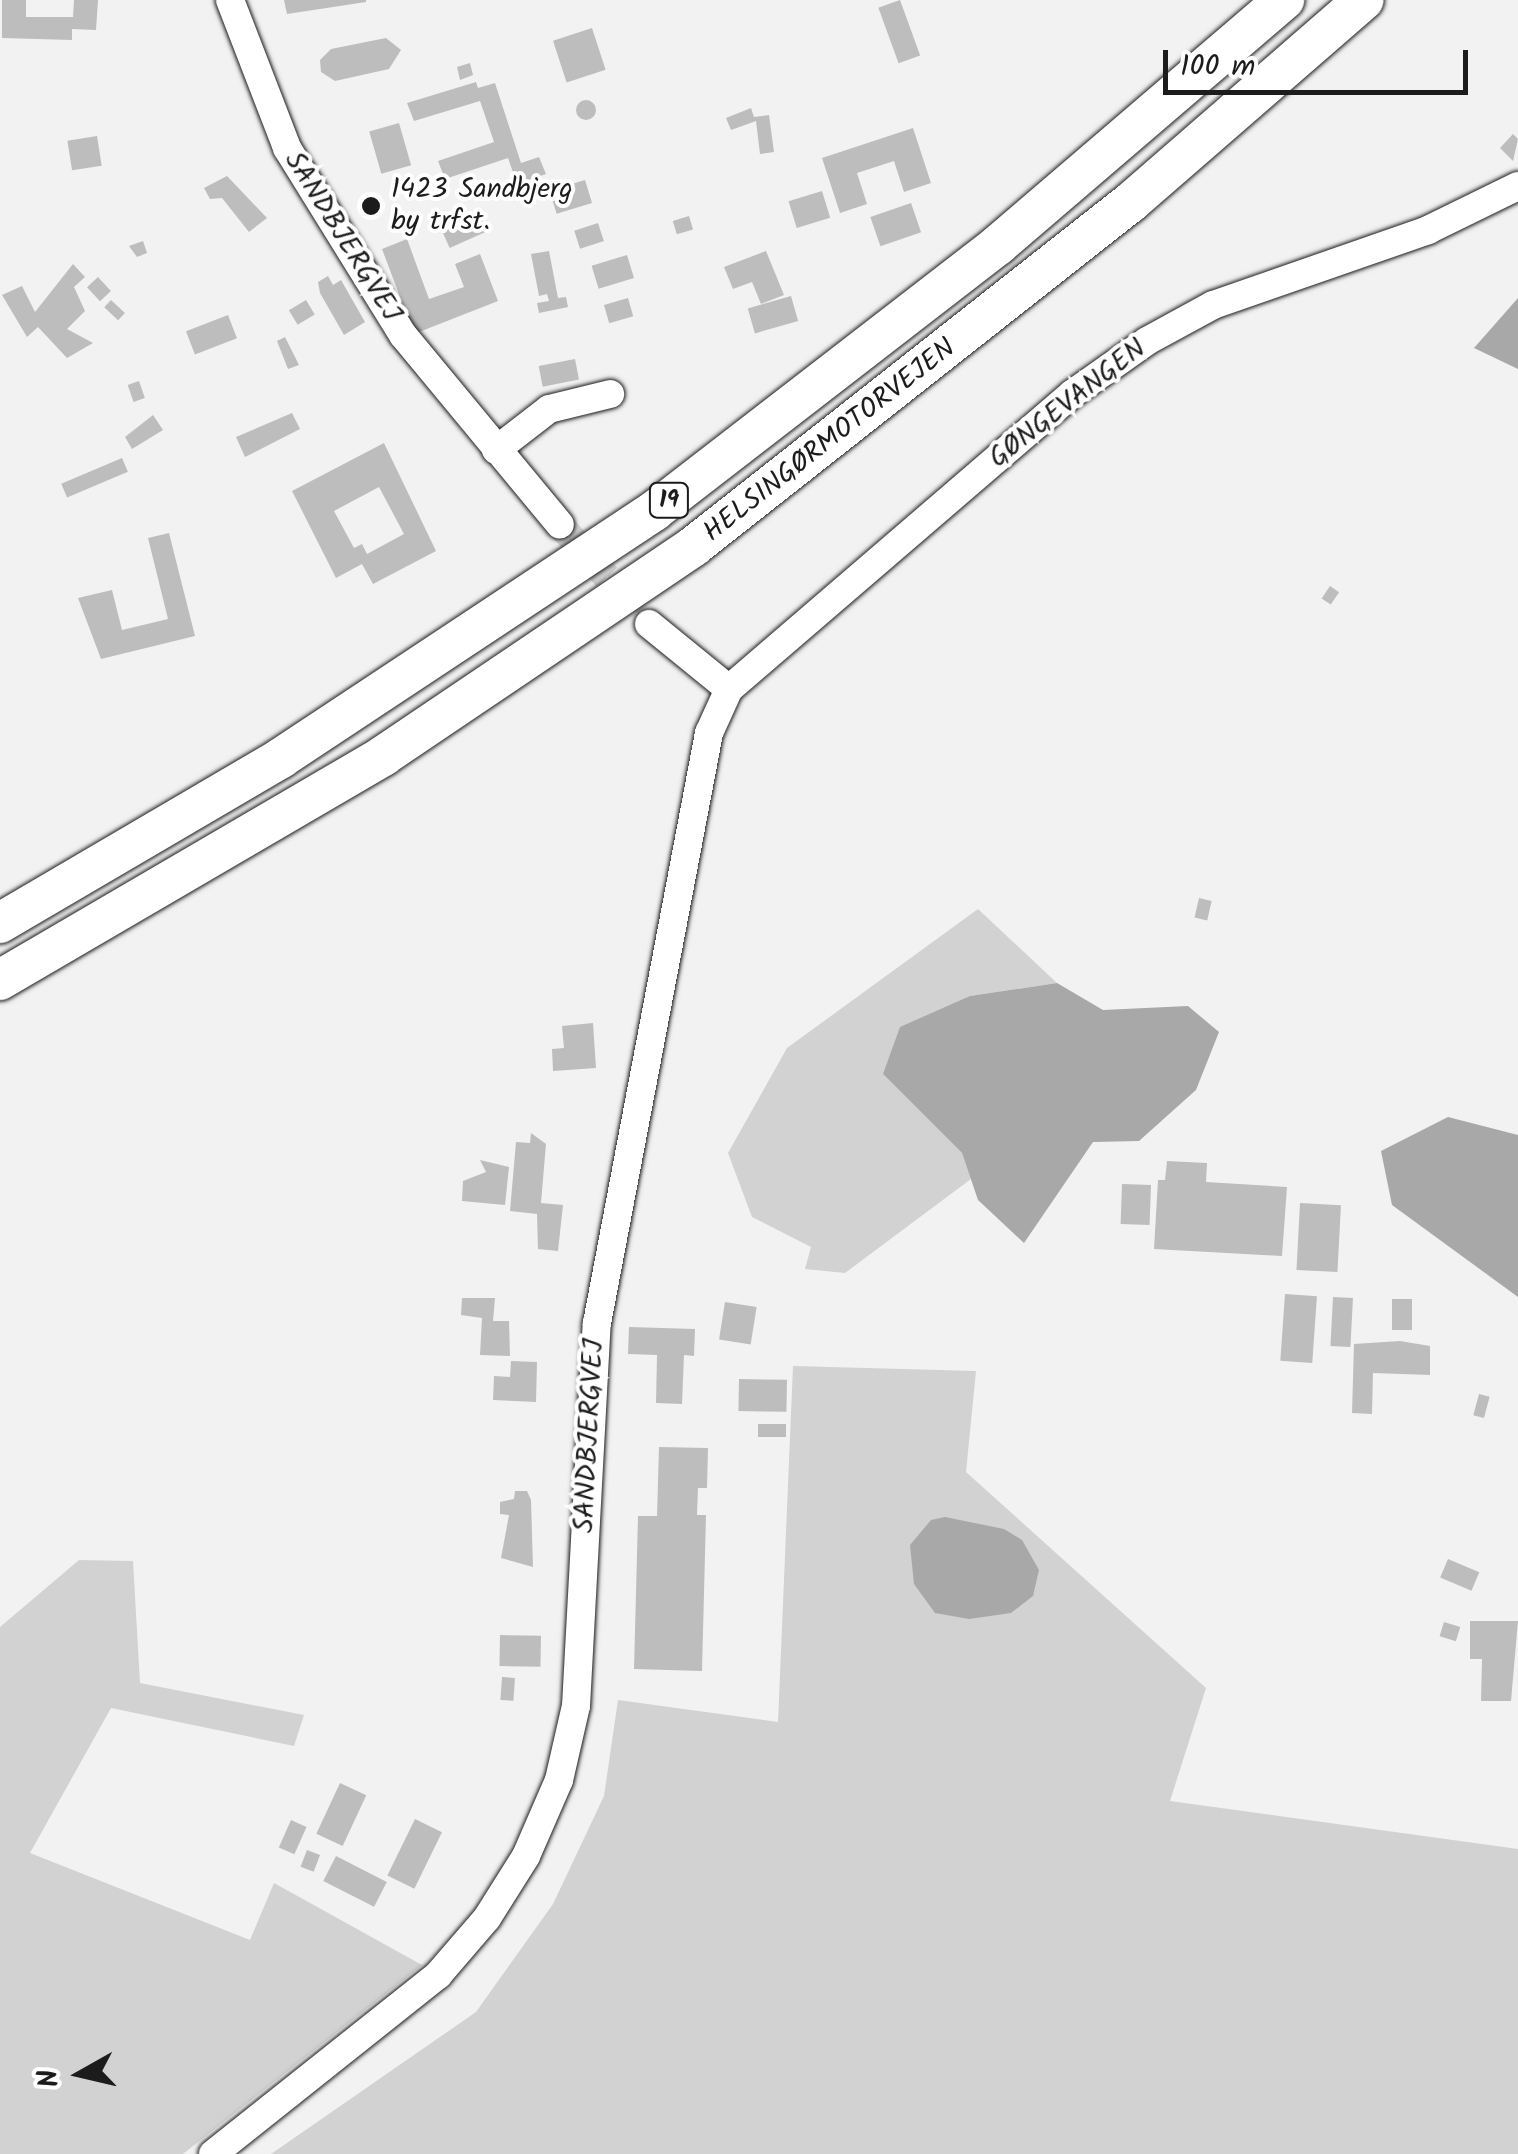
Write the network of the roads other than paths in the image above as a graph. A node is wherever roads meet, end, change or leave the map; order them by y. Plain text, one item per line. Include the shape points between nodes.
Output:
1 (230, 0) edge
2 (1284, 0) edge
3 (1363, 0) edge
4 (1518, 186) edge
5 (610, 394) dead end
6 (496, 450) junction
7 (560, 525) tunnel mouth
8 (649, 624) tunnel mouth
9 (728, 689) junction
10 (148, 894) junction
11 (0, 923) edge
12 (0, 980) edge
13 (0, 1007) edge
14 (213, 2154) edge

1 - 6 street, SANDBJERGVEJ via 286,148 404,335
2 - 11 highway, HELSINGØRMOTORVEJEN / 19 via 998,245 654,511 281,758
3 - 10 highway, HELSINGØRMOTORVEJEN / 19 via 1131,202 694,546 383,756
4 - 9 street, GØNGEVANGEN via 1428,230 1246,292 1148,341 1072,394
5 - 6 street via 549,409
6 - 7 street, SANDBJERGVEJ
8 - 9 street
9 - 14 street, SANDBJERGVEJ via 709,733 597,1324 576,1706 558,1780 516,1872 438,1974
10 - 12 highway, HELSINGØRMOTORVEJEN / 19
10 - 13 highway

